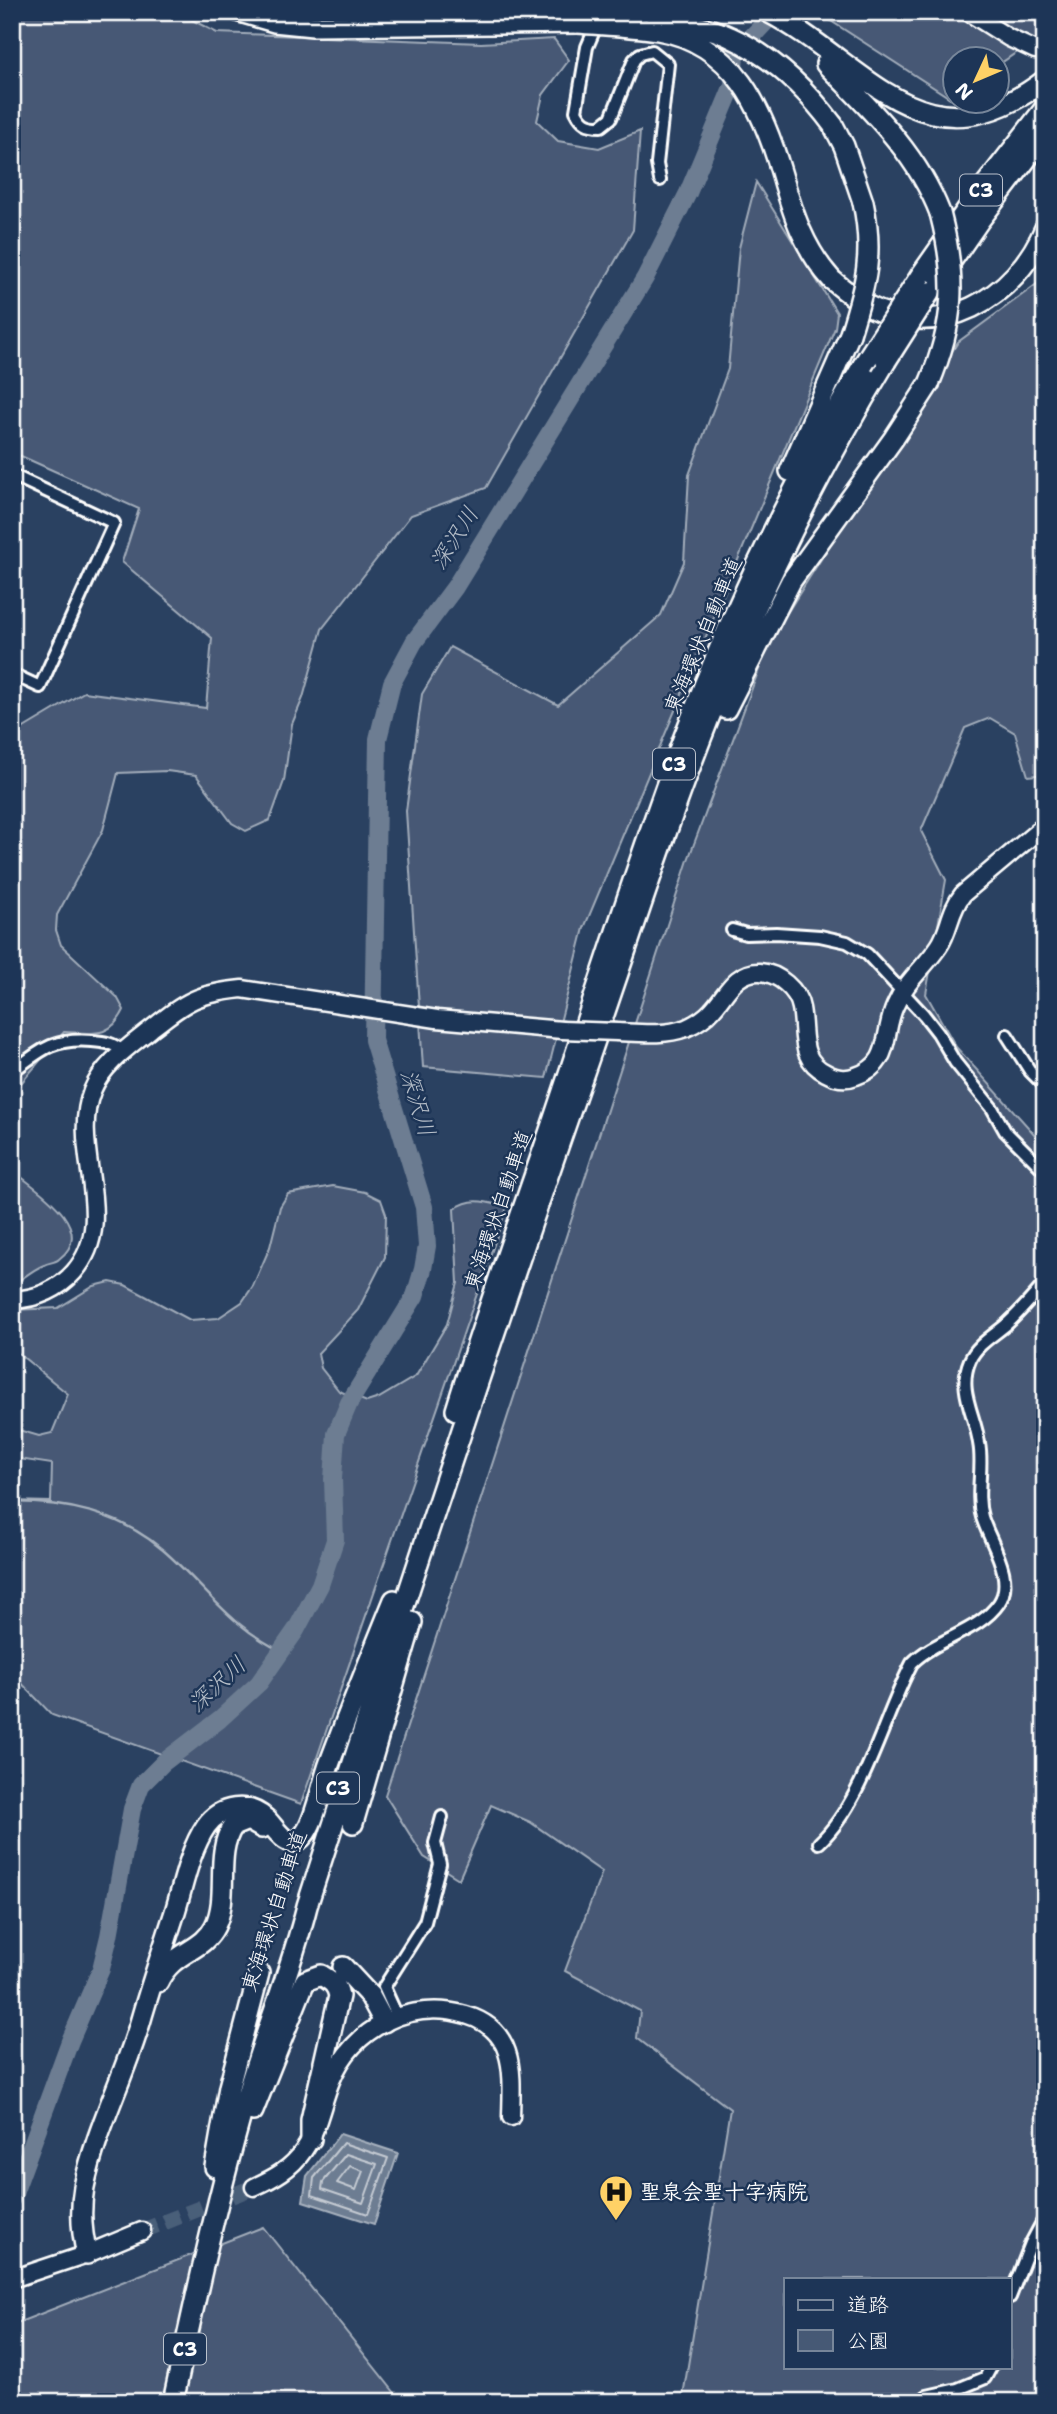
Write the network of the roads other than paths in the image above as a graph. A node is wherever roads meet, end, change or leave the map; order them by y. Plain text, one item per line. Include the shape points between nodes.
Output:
1 (240, 12) edge
2 (612, 12) edge
3 (768, 12) edge
4 (968, 12) edge
5 (578, 23) junction
6 (1035, 50) dead end
7 (1045, 80) edge
8 (861, 88) junction
9 (1045, 108) edge
10 (1045, 135) edge
11 (660, 180) dead end
12 (1045, 228) edge
13 (925, 283) junction
14 (12, 475) edge
15 (718, 654) junction
16 (12, 674) edge
17 (1045, 825) edge
18 (641, 910) junction
19 (732, 930) dead end
20 (903, 992) junction
21 (1007, 1035) dead end
22 (123, 1051) junction
23 (12, 1072) edge
24 (1045, 1086) edge
25 (1045, 1171) edge
26 (1045, 1283) edge
27 (12, 1300) edge
28 (467, 1418) junction
29 (395, 1595) junction
30 (442, 1817) dead end
31 (353, 1823) dead end
32 (819, 1843) dead end
33 (272, 1845) dead end
34 (343, 1967) dead end
35 (259, 1973) dead end
36 (142, 2018) junction
37 (390, 2019) junction
38 (511, 2117) dead end
39 (311, 2139) junction
40 (254, 2187) tunnel mouth
41 (1045, 2217) edge
42 (142, 2231) tunnel mouth
43 (87, 2254) junction
44 (12, 2279) edge
45 (195, 2289) junction
46 (1012, 2293) edge
47 (990, 2368) edge
48 (166, 2402) edge
49 (173, 2402) edge
50 (921, 2402) edge

1 - 5 highway via 313,26
2 - 11 street via 587,47 576,111 589,126 601,126 611,118 640,54 652,51 668,64 657,164
3 - 8 highway, C3
4 - 6 street
5 - 12 highway, bridge via 660,30 702,47 734,73 765,120 807,246 832,280 868,306 903,317 942,317 979,305 1010,282
5 - 15 highway, bridge via 682,23 730,37 786,72 833,125 863,202 869,266 850,334 754,554
7 - 8 highway, C3 via 1004,105 952,115 929,113
8 - 18 highway, C3, bridge via 903,147 940,213 952,283 947,336 929,384 791,581 731,699
9 - 13 highway, 東海環状自動車道 / C3 via 975,198
10 - 13 highway, 東海環状自動車道 / C3
13 - 15 highway, 東海環状自動車道 / C3, bridge via 863,365 798,480
13 - 18 highway, 東海環状自動車道 / C3, bridge via 827,462 755,609 708,722
14 - 16 street via 114,523 40,687
15 - 29 highway, 東海環状自動車道 / C3 via 610,947
17 - 20 street via 963,894 950,913 940,945
18 - 28 highway, 東海環状自動車道 / C3
19 - 20 street via 847,942 867,954
20 - 22 street, bridge via 880,1060 851,1078 834,1077 807,1057 801,1007 794,992 783,981 759,972 730,986 712,1010 686,1028 662,1034 437,1020 242,989 188,1001
20 - 25 street via 938,1033 1005,1131
21 - 24 street
22 - 23 street via 111,1042 64,1040
22 - 27 street via 93,1089 86,1113 95,1219 82,1263 66,1281 46,1293
26 - 32 street via 978,1349 965,1379 980,1443 979,1504 999,1561 1004,1592 974,1626 926,1649 912,1663 847,1807
28 - 31 highway
28 - 45 highway, 東海環状自動車道 / C3 via 250,2085
29 - 36 highway via 307,1831 286,1841 266,1819 245,1808 229,1809 213,1819 197,1845
29 - 45 highway, 東海環状自動車道 / C3 via 354,1740 250,2061 202,2238
30 - 37 street via 435,1843 440,1864 425,1922 383,1987
33 - 36 highway via 256,1823 248,1820 233,1826 225,1841 220,1911 214,1930 166,1968
34 - 37 highway
35 - 45 highway via 229,2087 198,2243
36 - 43 highway via 84,2187 80,2211
37 - 38 street via 427,2010 445,2011 490,2027 502,2040 510,2061
37 - 39 street via 360,2039 342,2060
39 - 40 street via 281,2175
39 - 45 highway via 311,2120 339,1996 333,1982 321,1975 305,1982 242,2137 205,2278
41 - 46 street
42 - 43 street
43 - 44 street
45 - 48 highway, 東海環状自動車道 / C3
45 - 49 highway, 東海環状自動車道 / C3
47 - 50 street via 985,2378 926,2396

